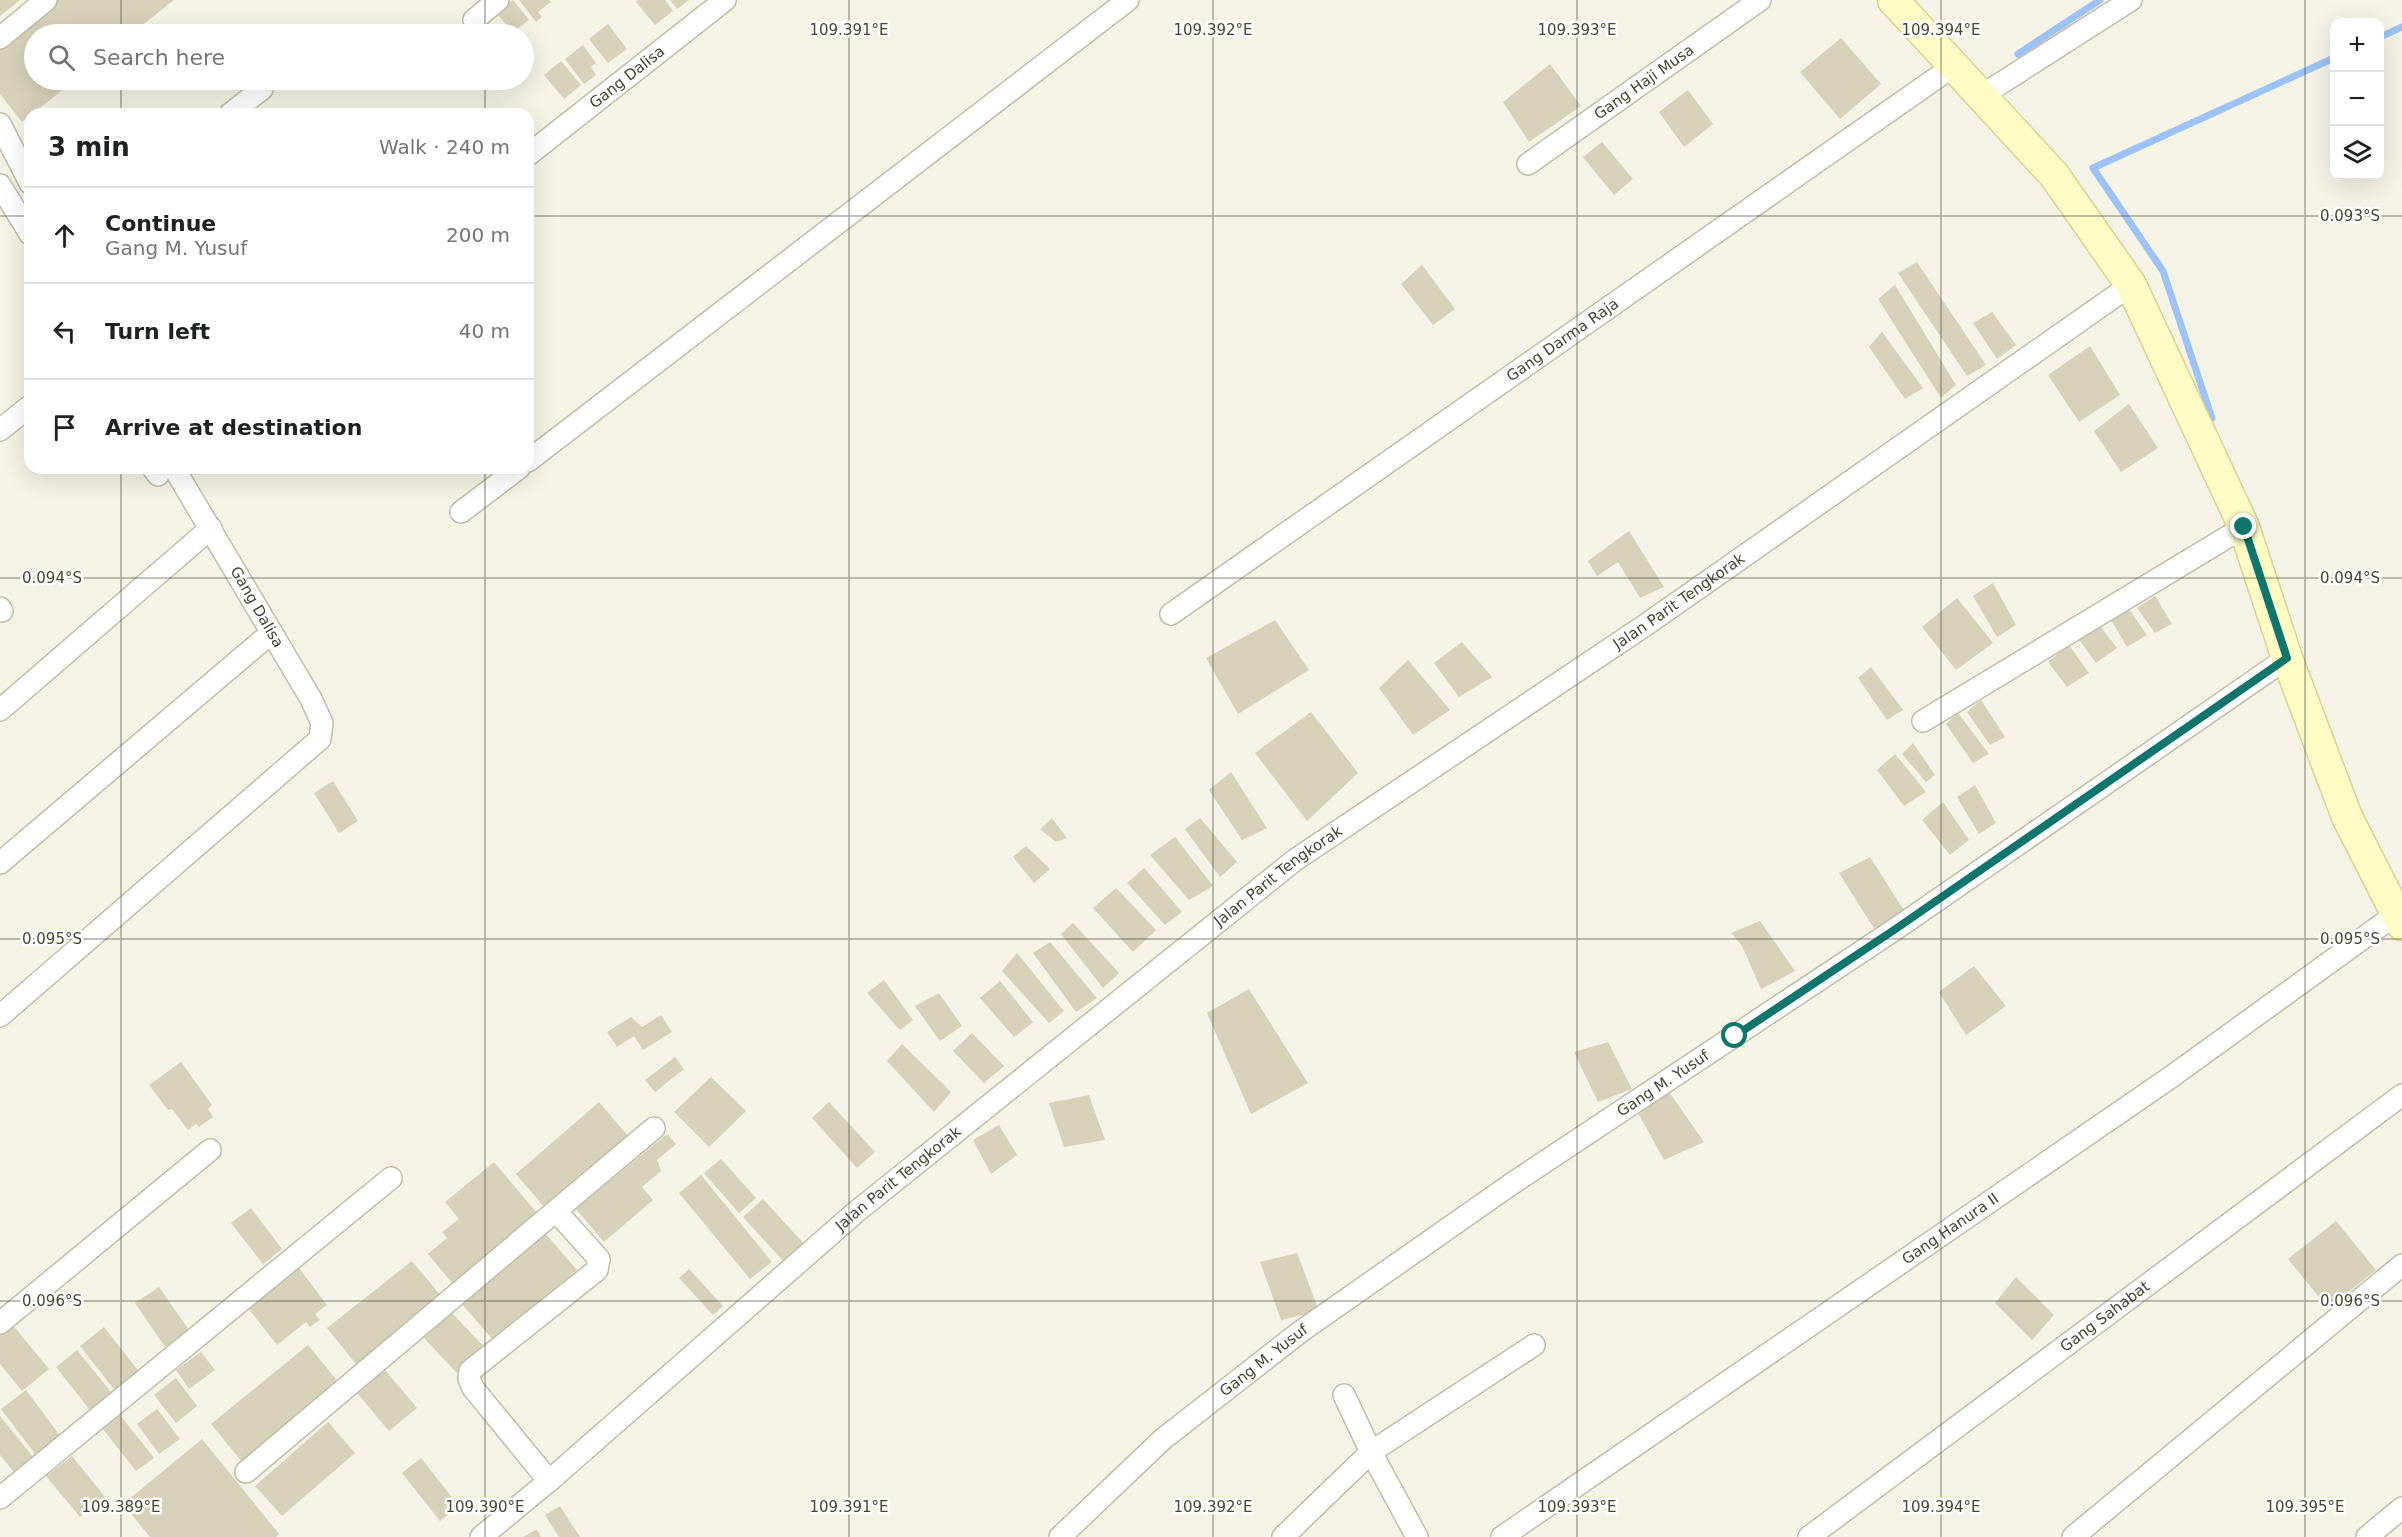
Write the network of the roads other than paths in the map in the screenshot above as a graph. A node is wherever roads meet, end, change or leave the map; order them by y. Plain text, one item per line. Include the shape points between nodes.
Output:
1 (46, 0) edge
2 (498, 0) edge
3 (725, 0) edge
4 (1128, 0) edge
5 (1760, 0) edge
6 (1893, 0) edge
7 (2131, 0) edge
8 (474, 20) dead end
9 (0, 38) edge
10 (1955, 65) junction
11 (261, 90) edge
12 (1981, 96) junction
13 (238, 108) edge
14 (0, 124) edge
15 (534, 150) edge
16 (1528, 164) dead end
17 (24, 171) edge
18 (0, 185) edge
19 (24, 224) edge
20 (2131, 285) junction
21 (24, 411) edge
22 (0, 430) edge
23 (534, 456) edge
24 (165, 474) edge
25 (511, 474) edge
26 (461, 512) dead end
27 (2244, 527) junction
28 (211, 528) junction
29 (1171, 614) dead end
30 (271, 633) junction
31 (2287, 658) junction
32 (0, 710) edge
33 (1923, 721) dead end
34 (0, 863) edge
35 (2398, 920) edge
36 (0, 1016) edge
37 (2402, 1095) edge
38 (654, 1128) dead end
39 (210, 1150) dead end
40 (392, 1178) dead end
41 (556, 1211) junction
42 (2402, 1265) edge
43 (0, 1323) edge
44 (1534, 1345) dead end
45 (1344, 1395) dead end
46 (1371, 1452) junction
47 (246, 1472) dead end
48 (549, 1481) junction
49 (0, 1498) edge
50 (2402, 1508) edge
51 (481, 1537) edge
52 (1060, 1537) edge
53 (1283, 1537) edge
54 (1417, 1537) edge
55 (1503, 1537) edge
56 (1809, 1537) edge
57 (2073, 1537) edge
58 (2367, 1537) edge

1 - 9 street
2 - 8 street
3 - 15 street, Gang Dalisa
4 - 23 street
5 - 16 street, Gang Haji Musa
6 - 10 main road
7 - 12 street
10 - 12 main road
10 - 29 street, Gang Darma Raja
11 - 13 street
12 - 20 main road via 2054,175
14 - 17 street
18 - 19 street
20 - 27 main road
20 - 48 street, Jalan Parit Tengkorak via 1647,624 1295,860 856,1212
21 - 22 street
24 - 28 street, Gang Dalisa
25 - 26 street
27 - 31 main road
27 - 33 street
28 - 30 street, Gang Dalisa
28 - 32 street
30 - 34 street
30 - 36 street, Gang Dalisa via 311,699 322,723 321,739
31 - 35 main road via 2347,817
31 - 52 street, Gang M. Yusuf via 1897,928 1510,1185 1300,1332 1163,1439
35 - 55 street, Gang Hanura II
37 - 56 street, Gang Sahabat
38 - 41 street
39 - 43 street
40 - 49 street
41 - 47 street
41 - 48 street via 598,1259 597,1270 470,1371 469,1379
42 - 57 street
44 - 46 street
45 - 46 street
46 - 53 street
46 - 54 street
48 - 51 street, Jalan Parit Tengkorak
50 - 58 street

